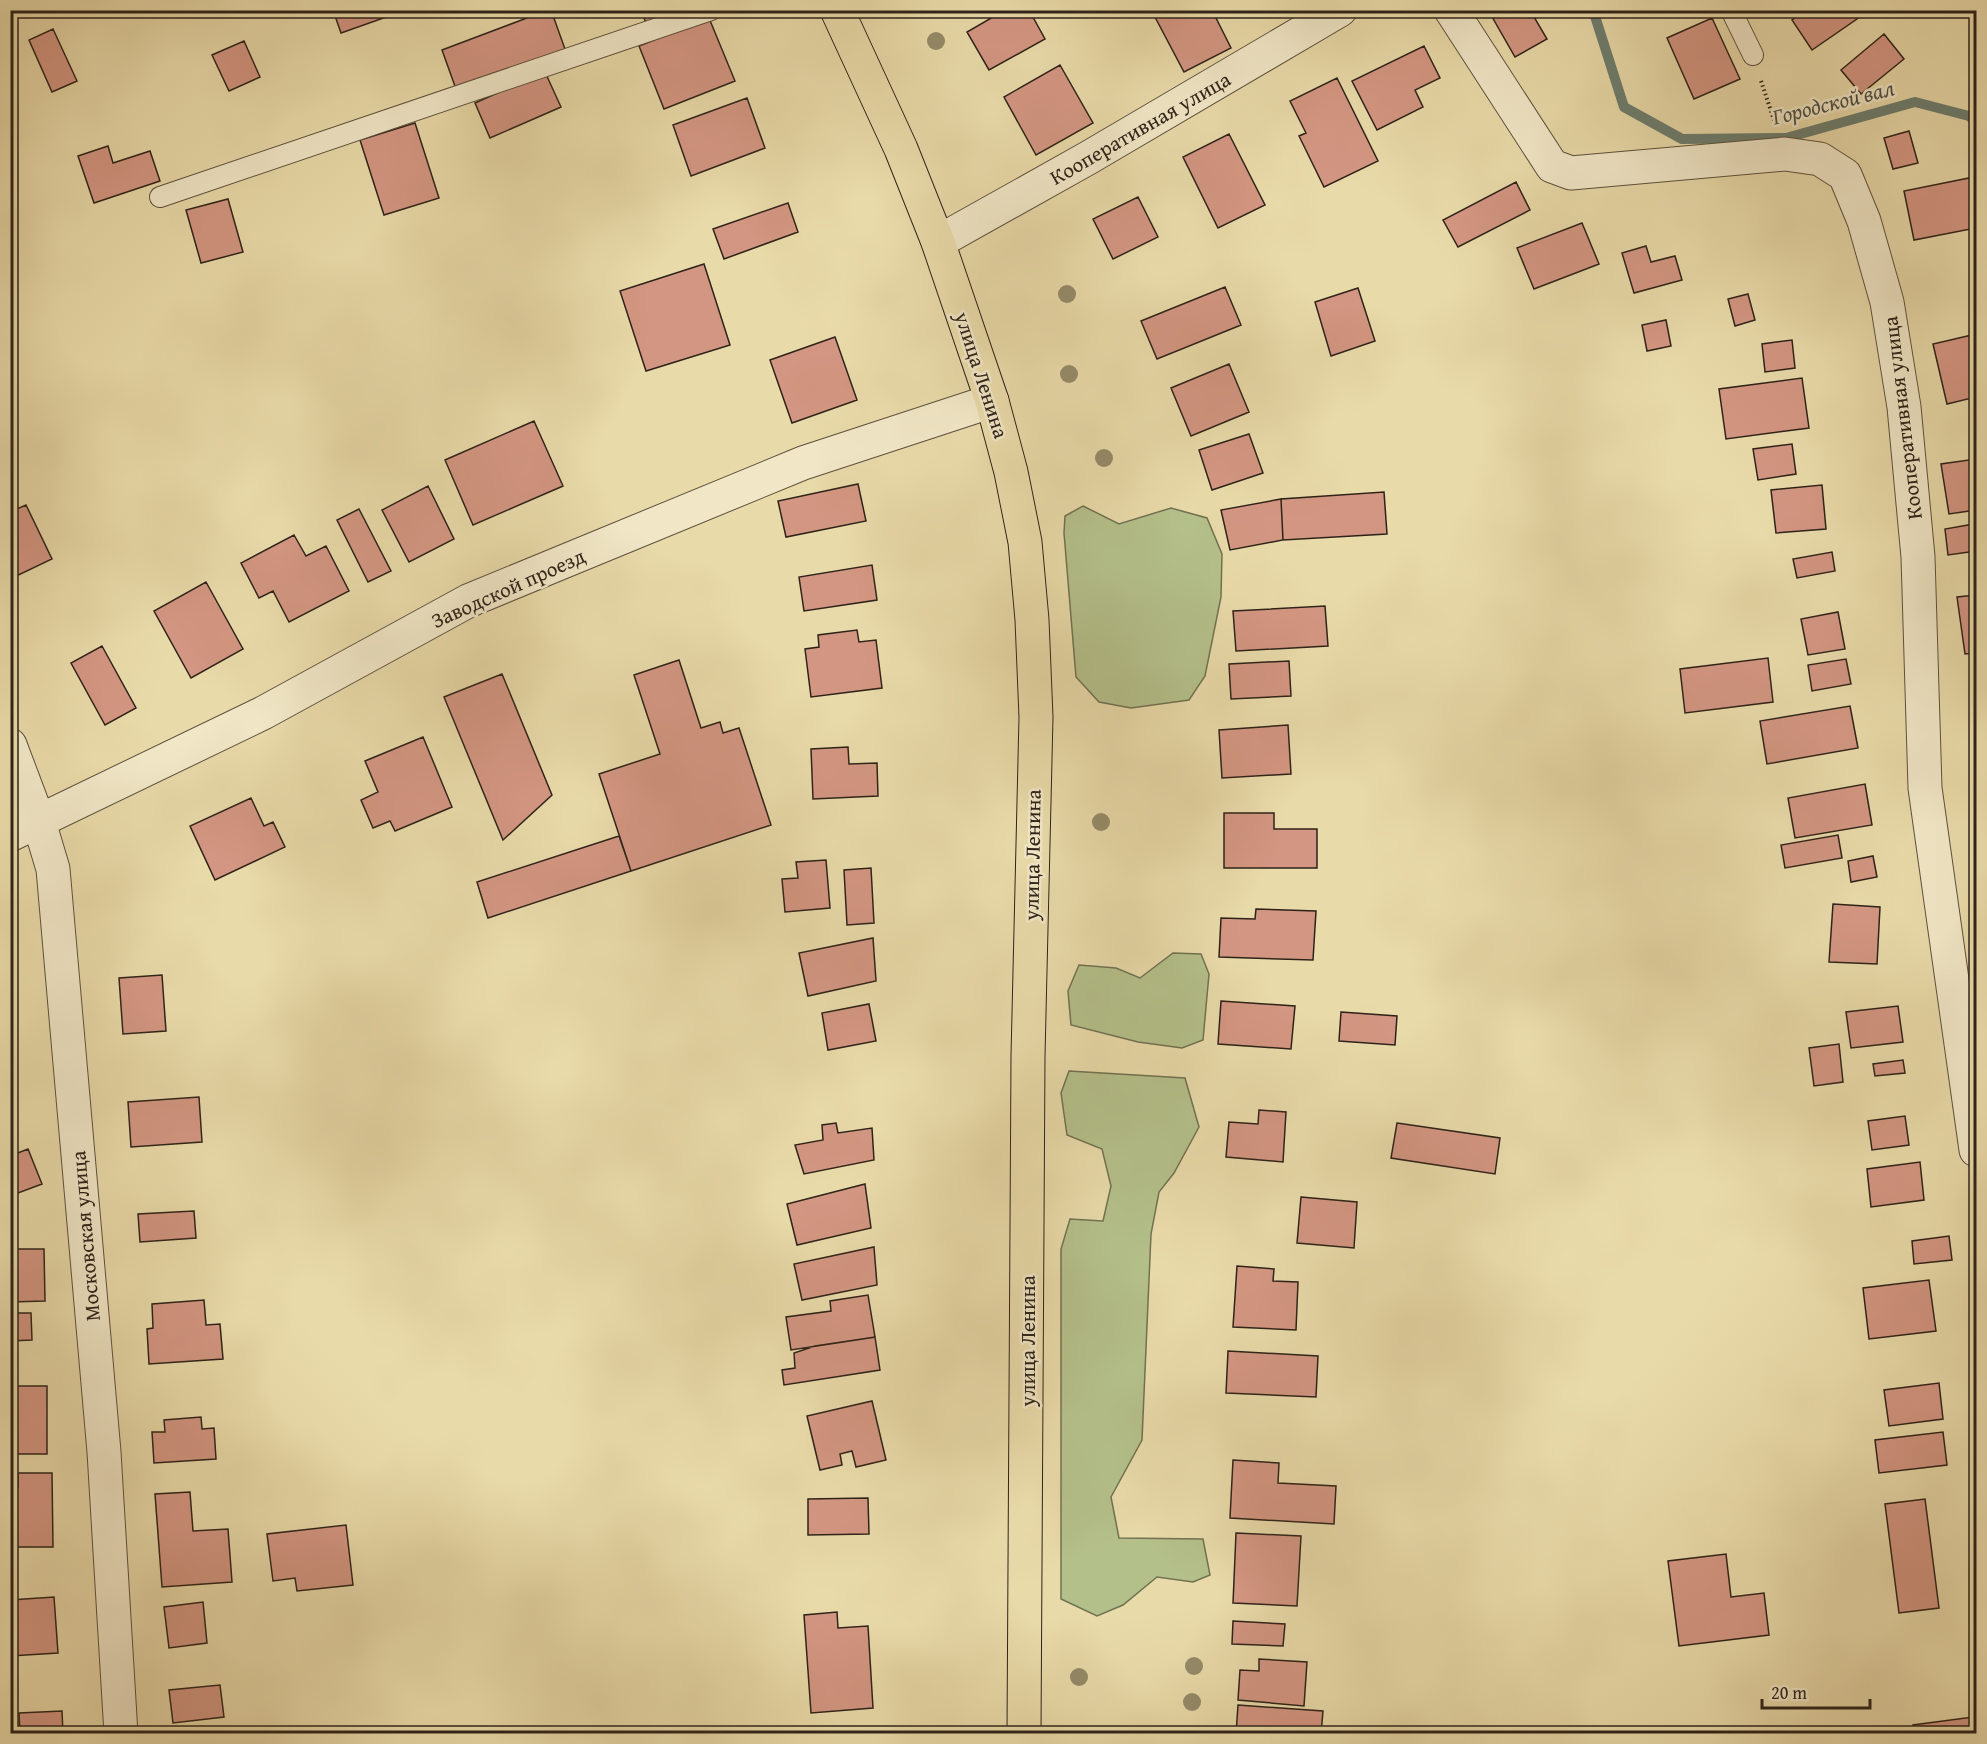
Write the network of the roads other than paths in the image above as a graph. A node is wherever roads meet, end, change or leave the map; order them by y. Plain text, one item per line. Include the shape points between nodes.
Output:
1 (711, 10) edge
2 (837, 10) edge
3 (1340, 10) edge
4 (1451, 10) edge
5 (1731, 10) edge
6 (1753, 55) road end
7 (160, 196) dead end
8 (938, 242) junction
9 (993, 401) junction
10 (10, 746) edge
11 (25, 828) edge
12 (1977, 1149) edge
13 (121, 1734) edge
14 (1024, 1734) edge

1 - 7 lane
2 - 8 main road, улица Ленина via 901,149
3 - 8 street, Кооперативная улица
4 - 12 street, Кооперативная улица via 1552,166 1570,173 1785,154 1820,159 1845,175 1864,221 1887,302 1904,407 1918,556 1925,788
5 - 6 lane
8 - 9 main road, улица Ленина
9 - 11 street, Заводской проезд via 803,463 468,601 263,713
9 - 14 main road, улица Ленина via 1025,542 1036,717 1028,1068
10 - 11 street, Московская улица
11 - 13 street, Московская улица via 53,868 104,1452

